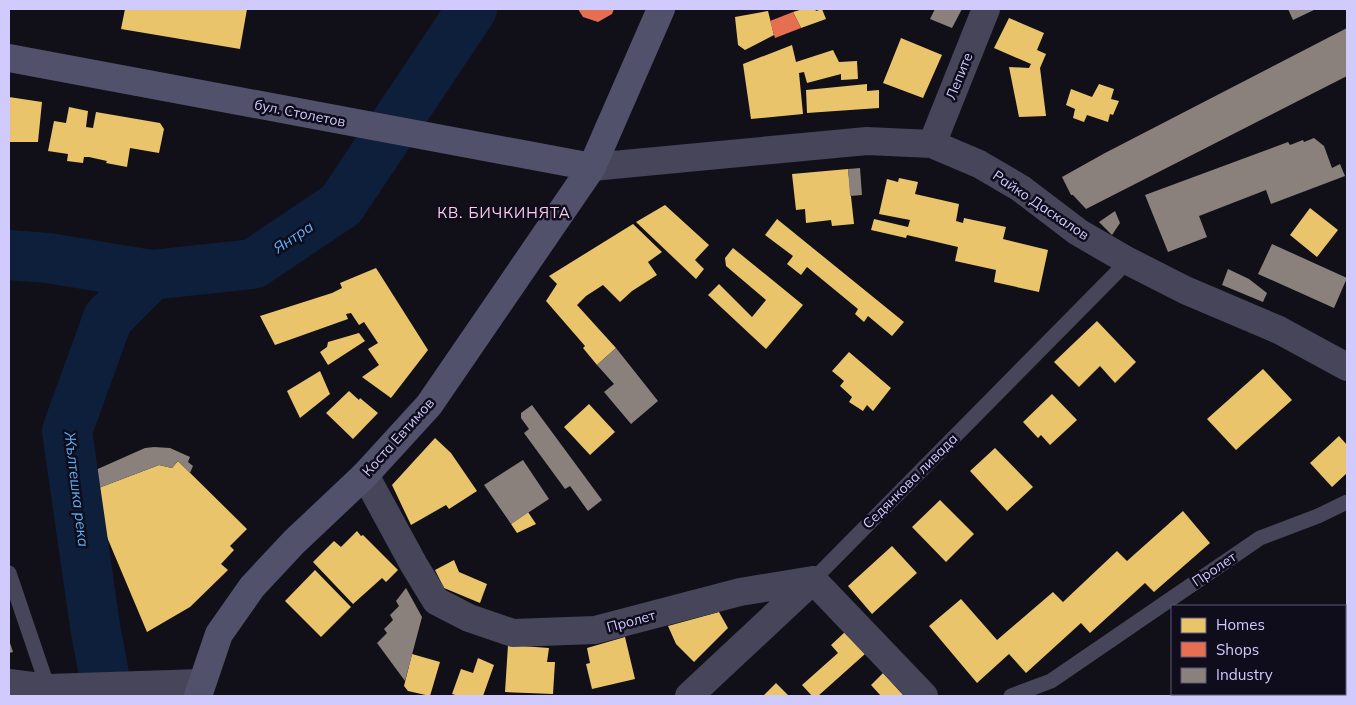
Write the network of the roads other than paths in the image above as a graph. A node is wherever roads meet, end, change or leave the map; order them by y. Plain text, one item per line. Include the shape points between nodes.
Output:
1 (661, 9) edge
2 (986, 9) edge
3 (9, 58) edge
4 (932, 144) junction
5 (592, 167) junction
6 (1128, 262) junction
7 (1347, 367) edge
8 (365, 475) junction
9 (1347, 502) edge
10 (9, 572) edge
11 (813, 580) junction
12 (9, 683) edge
13 (58, 688) junction
14 (200, 690) edge
15 (688, 696) edge
16 (924, 696) edge
17 (1011, 696) edge

1 - 5 main road, Коста Евтимов
2 - 4 street, Лепите
3 - 5 main road, бул. Столетов
4 - 5 street, Райко Даскалов via 867,140
4 - 6 street, Райко Даскалов via 979,164 1020,188 1078,232
5 - 8 main road, Коста Евтимов via 429,405
6 - 7 street, Райко Даскалов via 1279,330
6 - 11 lane, Седянкова ливада
8 - 11 street, Пролет via 436,601 469,618 513,633 595,630 740,592
8 - 14 main road, Коста Евтимов via 252,587 219,634
9 - 17 lane, Пролет via 1260,538 1052,681
10 - 13 lane
11 - 15 street, Седянкова ливада
11 - 16 street
12 - 13 street
13 - 14 street via 159,685

